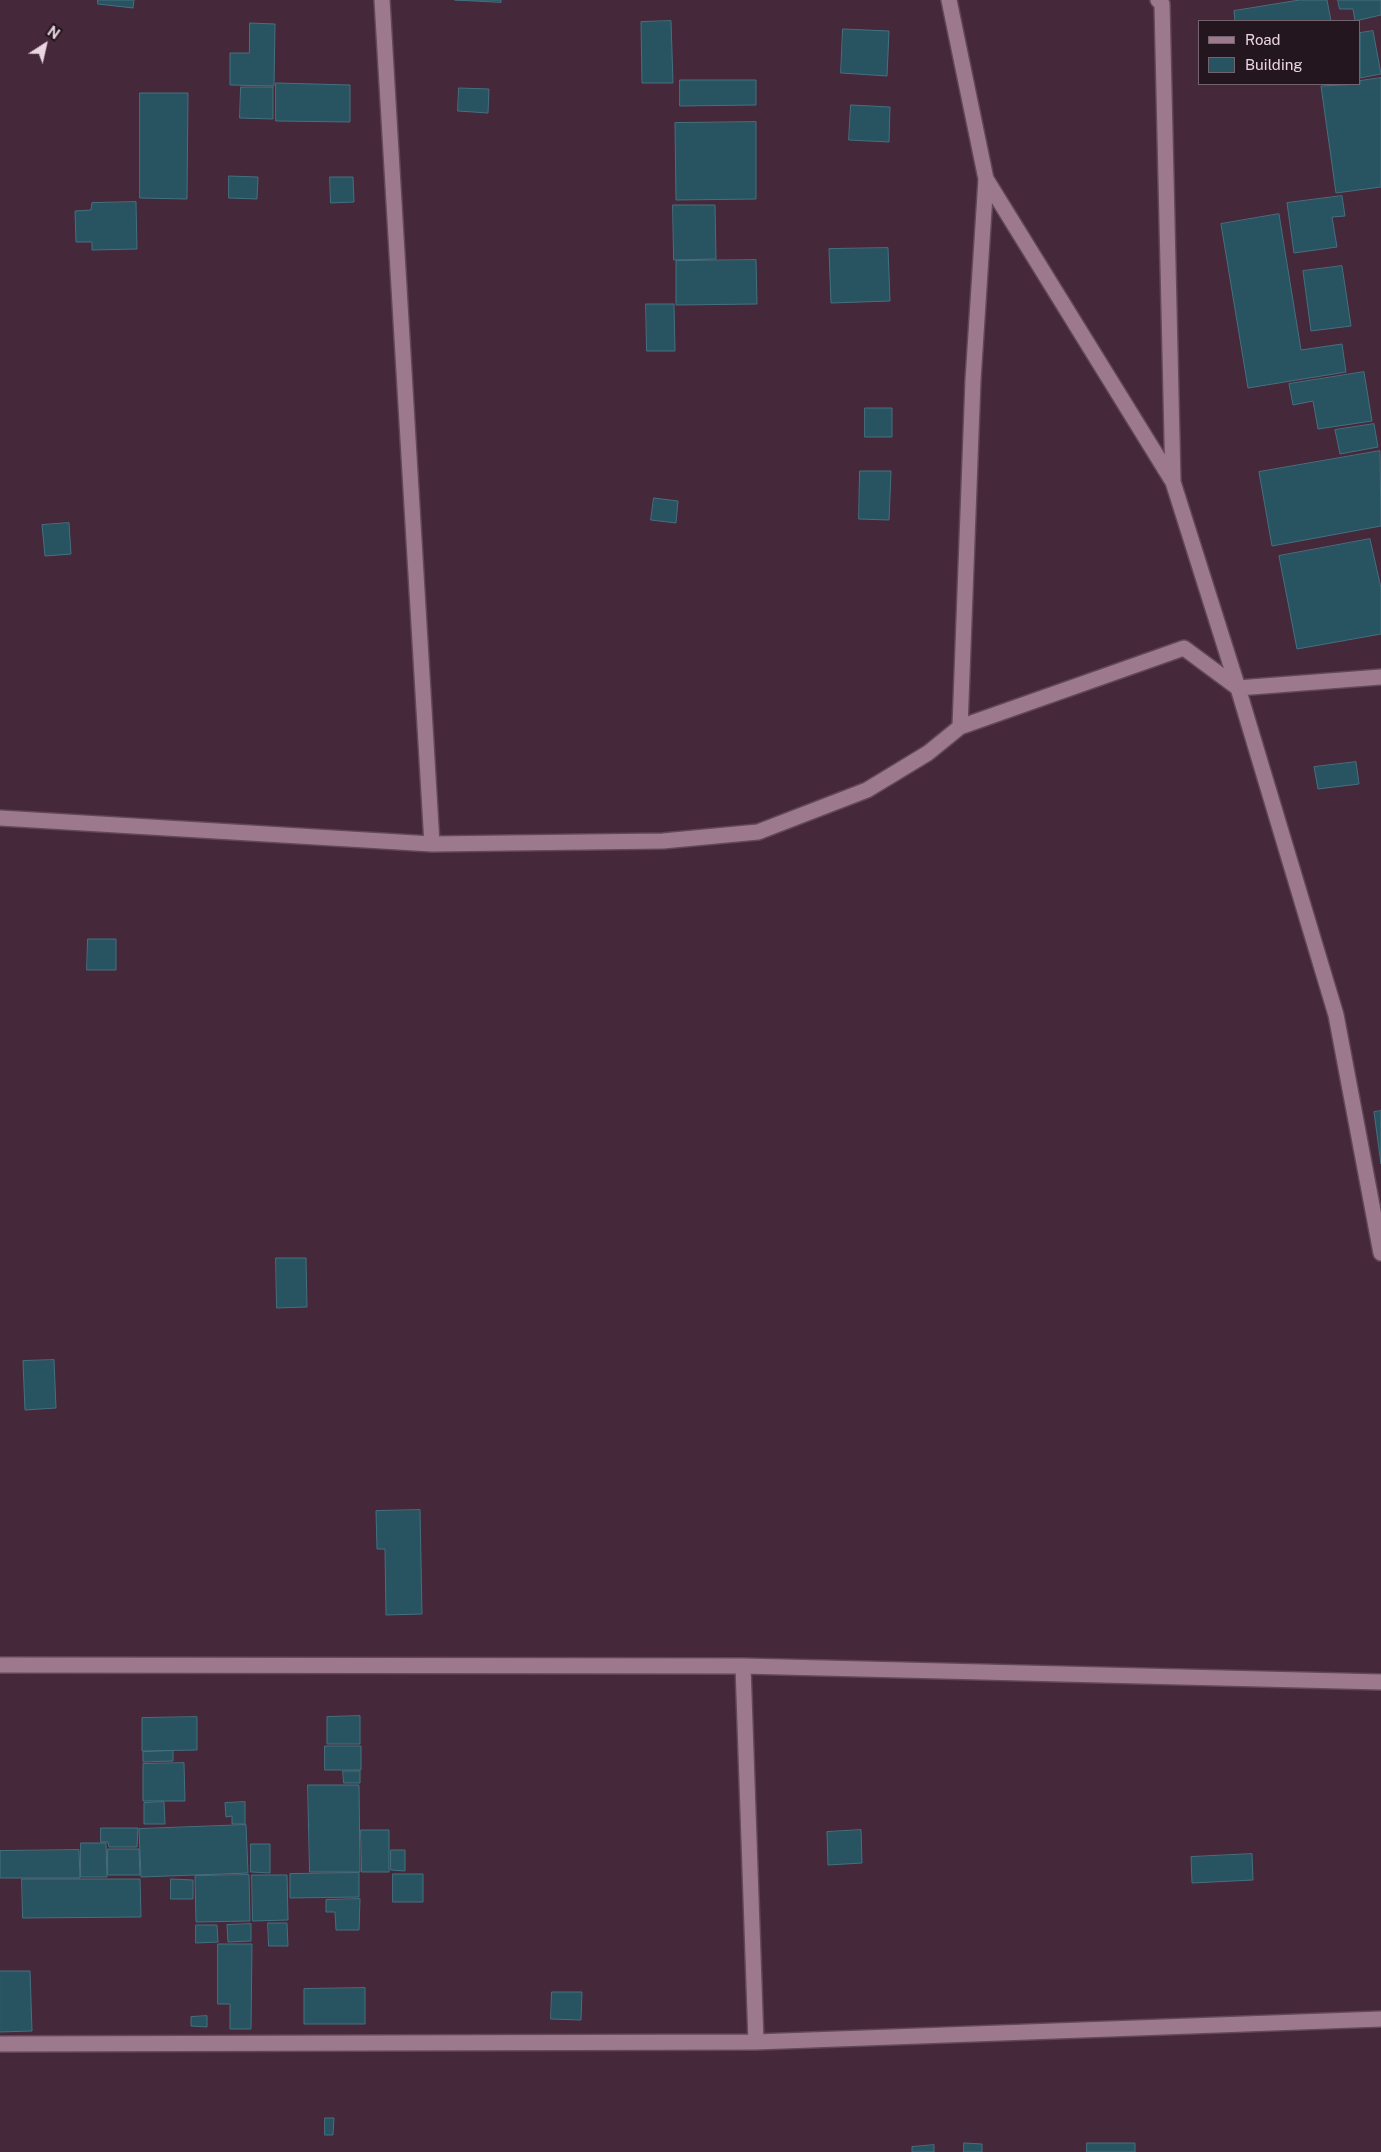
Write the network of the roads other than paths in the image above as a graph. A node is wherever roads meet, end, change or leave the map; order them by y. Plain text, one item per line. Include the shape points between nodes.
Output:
1 (382, 0) edge
2 (949, 0) edge
3 (1158, 0) edge
4 (986, 179) junction
5 (1173, 482) junction
6 (1381, 677) edge
7 (1238, 688) junction
8 (960, 727) junction
9 (0, 818) edge
10 (432, 844) junction
11 (1381, 1253) edge
12 (0, 1665) edge
13 (743, 1666) junction
14 (1381, 1682) edge
15 (1381, 2019) edge
16 (756, 2042) junction
17 (0, 2044) edge

1 - 10 street
2 - 4 street
3 - 5 street via 1162,4
4 - 5 street
4 - 8 street via 973,390
5 - 7 street
6 - 7 street
7 - 8 street via 1184,648
7 - 11 street via 1336,1015
8 - 10 street via 928,753 867,790 758,832 663,841
9 - 10 street
12 - 13 street
13 - 14 street
13 - 16 street
15 - 16 street
16 - 17 street

